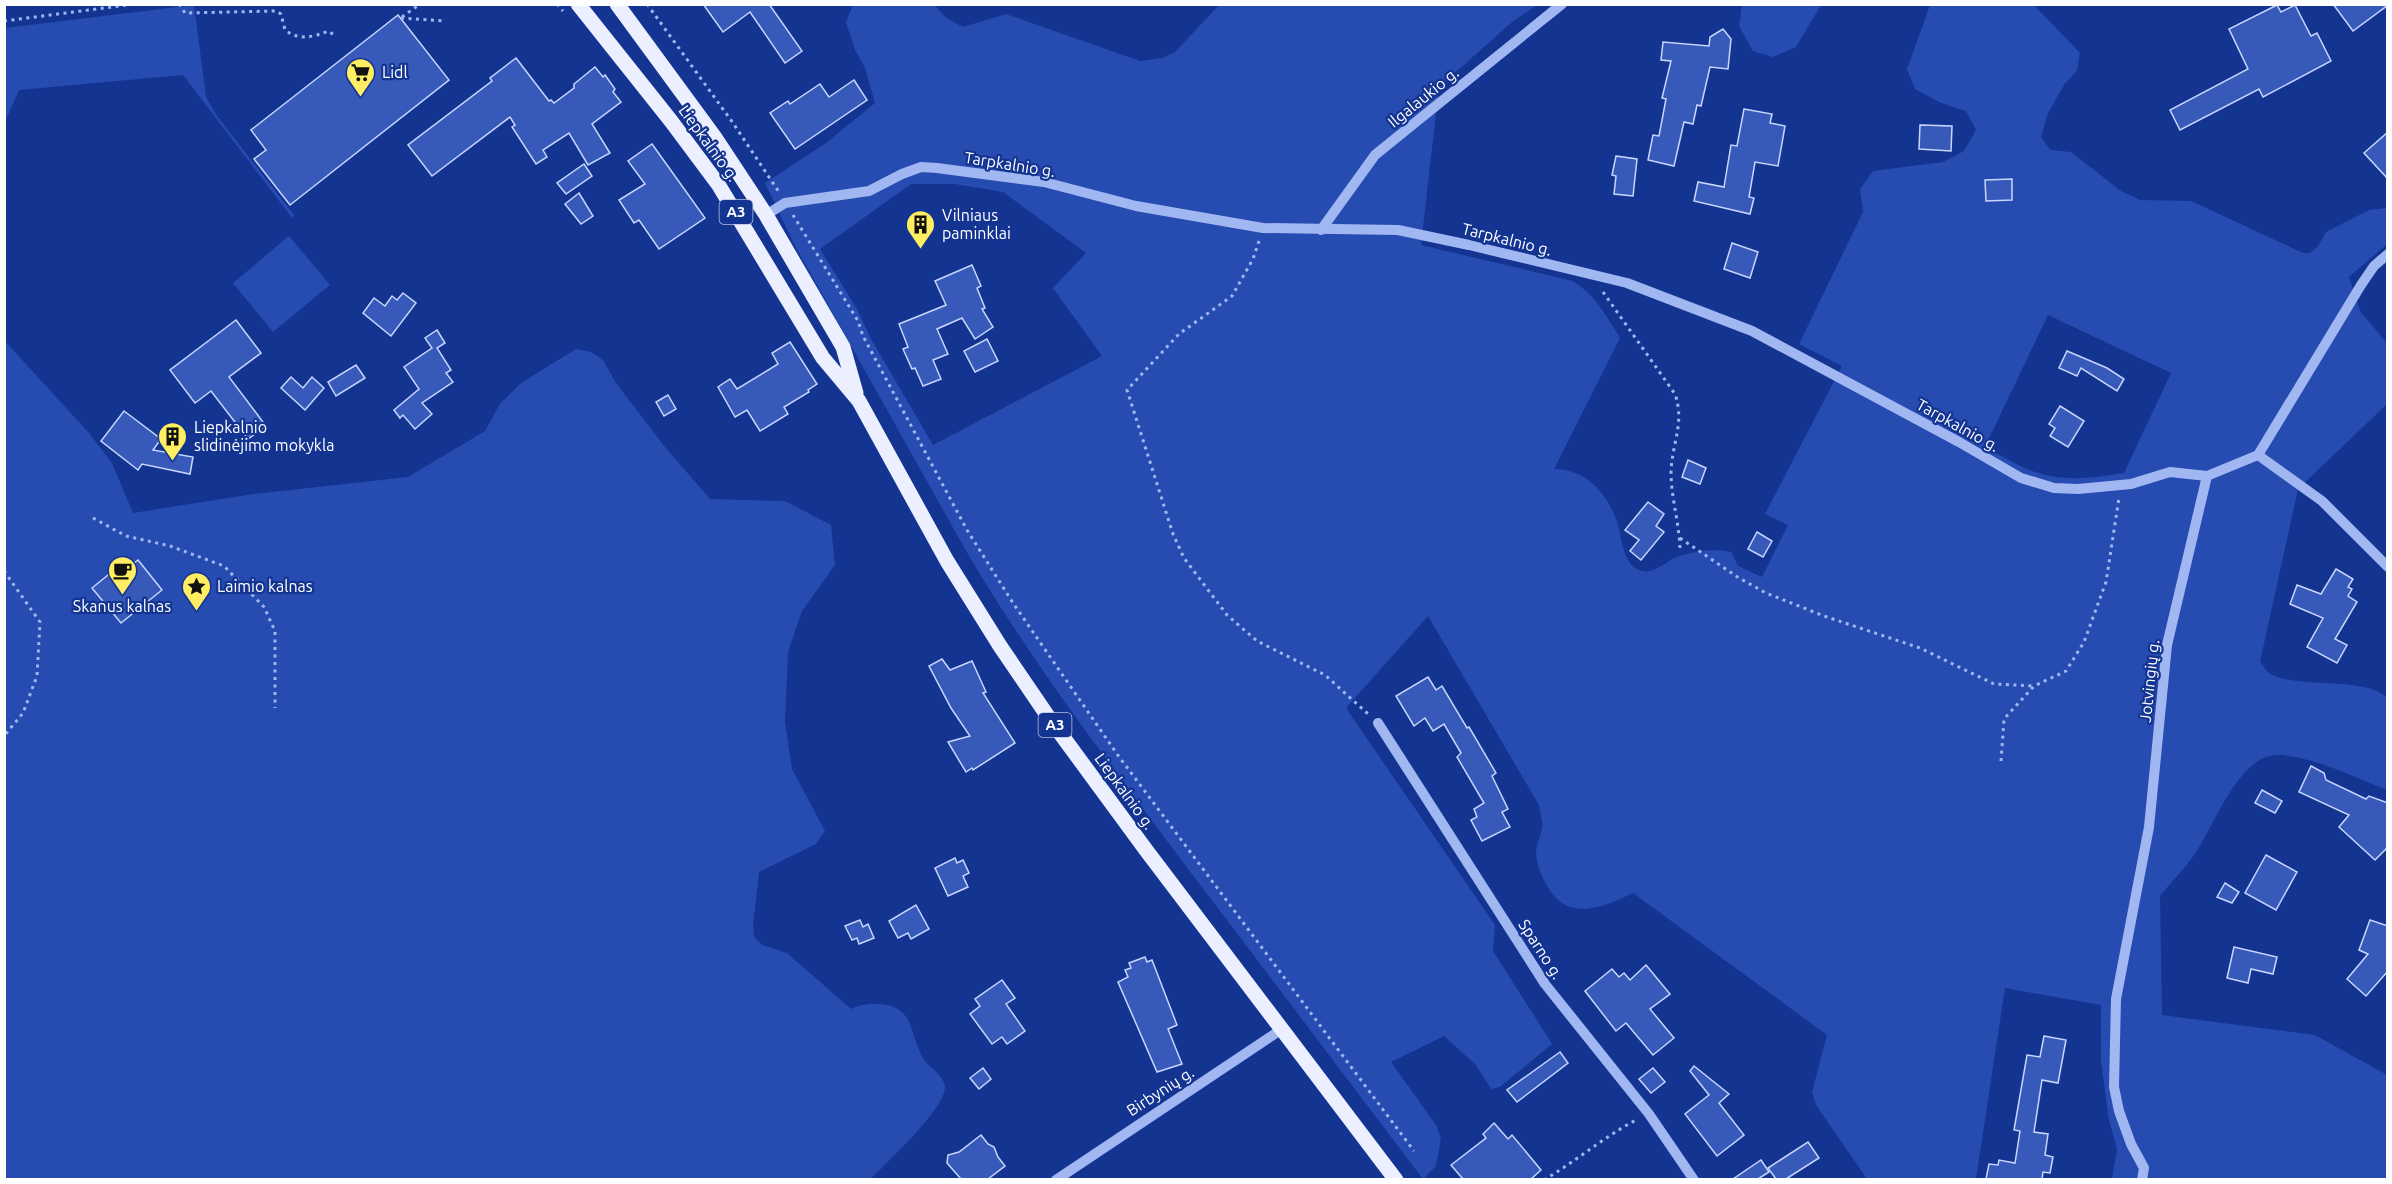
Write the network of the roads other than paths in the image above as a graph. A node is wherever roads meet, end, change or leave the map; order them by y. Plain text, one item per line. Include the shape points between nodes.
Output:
1 (578, 4) edge
2 (617, 4) edge
3 (1562, 4) edge
4 (766, 215) junction
5 (1321, 230) junction
6 (2388, 254) edge
7 (859, 401) junction
8 (2258, 455) junction
9 (2206, 476) junction
10 (2388, 567) edge
11 (1378, 723) road end
12 (1282, 1029) junction
13 (1056, 1179) edge
14 (1396, 1179) edge
15 (1694, 1179) edge
16 (2142, 1179) edge

1 - 7 main road, Liepkalnio g. / A3 via 718,184 823,358
2 - 4 main road, Liepkalnio g. / A3
3 - 5 street, Ilgalaukio g. via 1375,155
4 - 5 street, Tarpkalnio g. via 785,203 869,191 921,167 1044,182 1136,206 1263,228
4 - 7 main road, Liepkalnio g. / A3 via 843,347
5 - 9 street, Tarpkalnio g. via 1398,231 1627,282 1752,331 2021,478 2054,488 2121,485 2170,472
6 - 8 street via 2361,285
7 - 12 main road, Liepkalnio g. / A3 via 947,561 1000,646 1146,850
8 - 9 street
8 - 10 street via 2322,501
9 - 16 street, Jotvingių g. via 2167,645 2150,827 2116,999 2114,1087 2131,1144 2144,1168
11 - 15 street, Sparno g. via 1545,984 1649,1114
12 - 13 street, Birbynių g.
12 - 14 main road, Liepkalnio g. / A3

